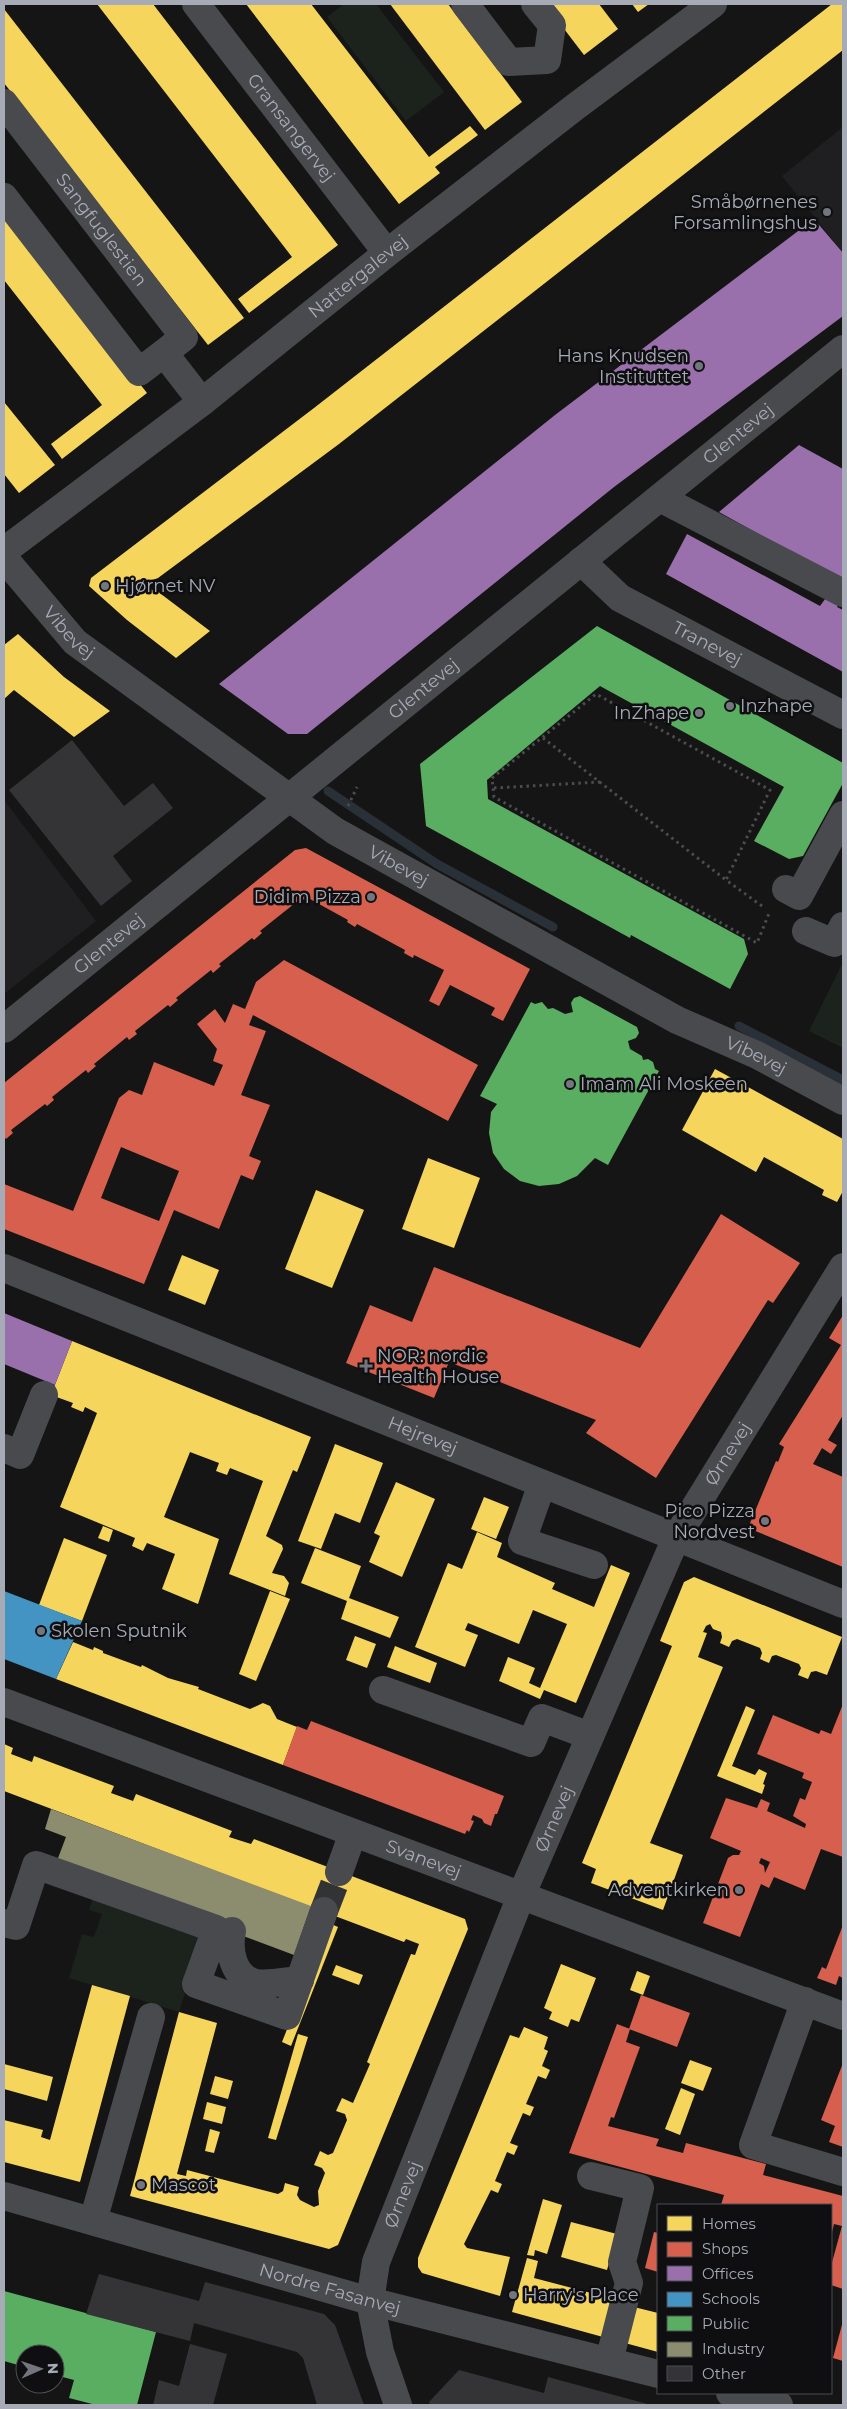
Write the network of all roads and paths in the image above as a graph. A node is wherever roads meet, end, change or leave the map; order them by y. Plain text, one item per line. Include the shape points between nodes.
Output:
1 (196, 4) edge
2 (465, 4) edge
3 (535, 4) edge
4 (713, 4) edge
5 (4, 103) edge
6 (4, 197) edge
7 (387, 253) junction
8 (843, 351) edge
9 (164, 353) junction
10 (202, 402) junction
11 (660, 498) junction
12 (4, 551) edge
13 (4, 558) edge
14 (581, 561) junction
15 (843, 593) edge
16 (843, 715) edge
17 (543, 738) junction
18 (601, 782) junction
19 (358, 787) dead end
20 (494, 788) junction
21 (354, 794) dead end
22 (289, 799) junction
23 (843, 815) edge
24 (726, 880) junction
25 (786, 889) dead end
26 (769, 910) junction
27 (843, 926) edge
28 (806, 931) joint
29 (4, 1029) edge
30 (843, 1101) edge
31 (843, 1267) edge
32 (4, 1268) edge
33 (44, 1395) dead end
34 (4, 1448) edge
35 (542, 1484) junction
36 (676, 1538) junction
37 (594, 1565) dead end
38 (843, 1604) edge
39 (383, 1690) dead end
40 (4, 1702) edge
41 (590, 1736) junction
42 (353, 1833) junction
43 (339, 1872) tunnel mouth
44 (521, 1896) junction
45 (324, 1911) tunnel mouth
46 (4, 1923) edge
47 (232, 1932) dead end
48 (300, 1980) junction
49 (805, 2002) junction
50 (843, 2016) edge
51 (151, 2017) dead end
52 (843, 2172) edge
53 (591, 2176) dead end
54 (4, 2196) edge
55 (92, 2221) junction
56 (370, 2301) junction
57 (609, 2361) junction
58 (657, 2374) edge
59 (734, 2394) edge
60 (398, 2405) edge
61 (779, 2405) edge

1 - 7 street, Gransangervej
2 - 3 street via 509,62 547,60 552,25
4 - 7 street, Nattergalevej
5 - 9 street, Sangfuglestien via 184,337
6 - 9 street, Sangfuglestien via 139,372
7 - 10 street, Nattergalevej
8 - 11 street, Glentevej
9 - 10 street
10 - 12 street, Nattergalevej
11 - 14 street, Glentevej
11 - 15 street
13 - 22 street, Vibevej via 75,642
14 - 16 street, Tranevej via 620,598
14 - 22 street, Glentevej
17 - 18 path
17 - 20 path via 492,778
17 - 24 path via 596,694 770,790
18 - 20 path
18 - 24 path
19 - 21 path
20 - 26 path via 494,797 756,943
22 - 29 street, Glentevej
22 - 30 street, Vibevej via 335,831 577,966 677,1020 757,1056
23 - 25 street via 799,896
24 - 26 path
26 - 28 path
27 - 28 street via 834,944
31 - 36 street, Ørnevej
32 - 35 street, Hejrevej
33 - 34 street via 20,1455
35 - 36 street, Hejrevej
35 - 37 street via 522,1541
36 - 38 street, Hejrevej
36 - 41 street, Ørnevej
39 - 41 street via 531,1743 542,1718
40 - 42 street, Svanevej
41 - 44 street, Ørnevej
42 - 43 street
42 - 44 street, Svanevej
44 - 49 street, Svanevej
44 - 56 street, Ørnevej via 376,2262
45 - 48 street
46 - 48 street via 16,1926 36,1866 216,1929 196,1984 287,2016
47 - 48 street via 232,1960 241,1975 256,1983
49 - 50 street, Svanevej
49 - 52 street via 753,2145
51 - 55 street
53 - 57 street via 640,2188 622,2262 630,2283
54 - 55 street, Nordre Fasanvej
55 - 56 street, Nordre Fasanvej
56 - 57 street, Nordre Fasanvej
56 - 60 street, Ørnevej via 380,2352
57 - 58 street, Nordre Fasanvej
59 - 61 street

